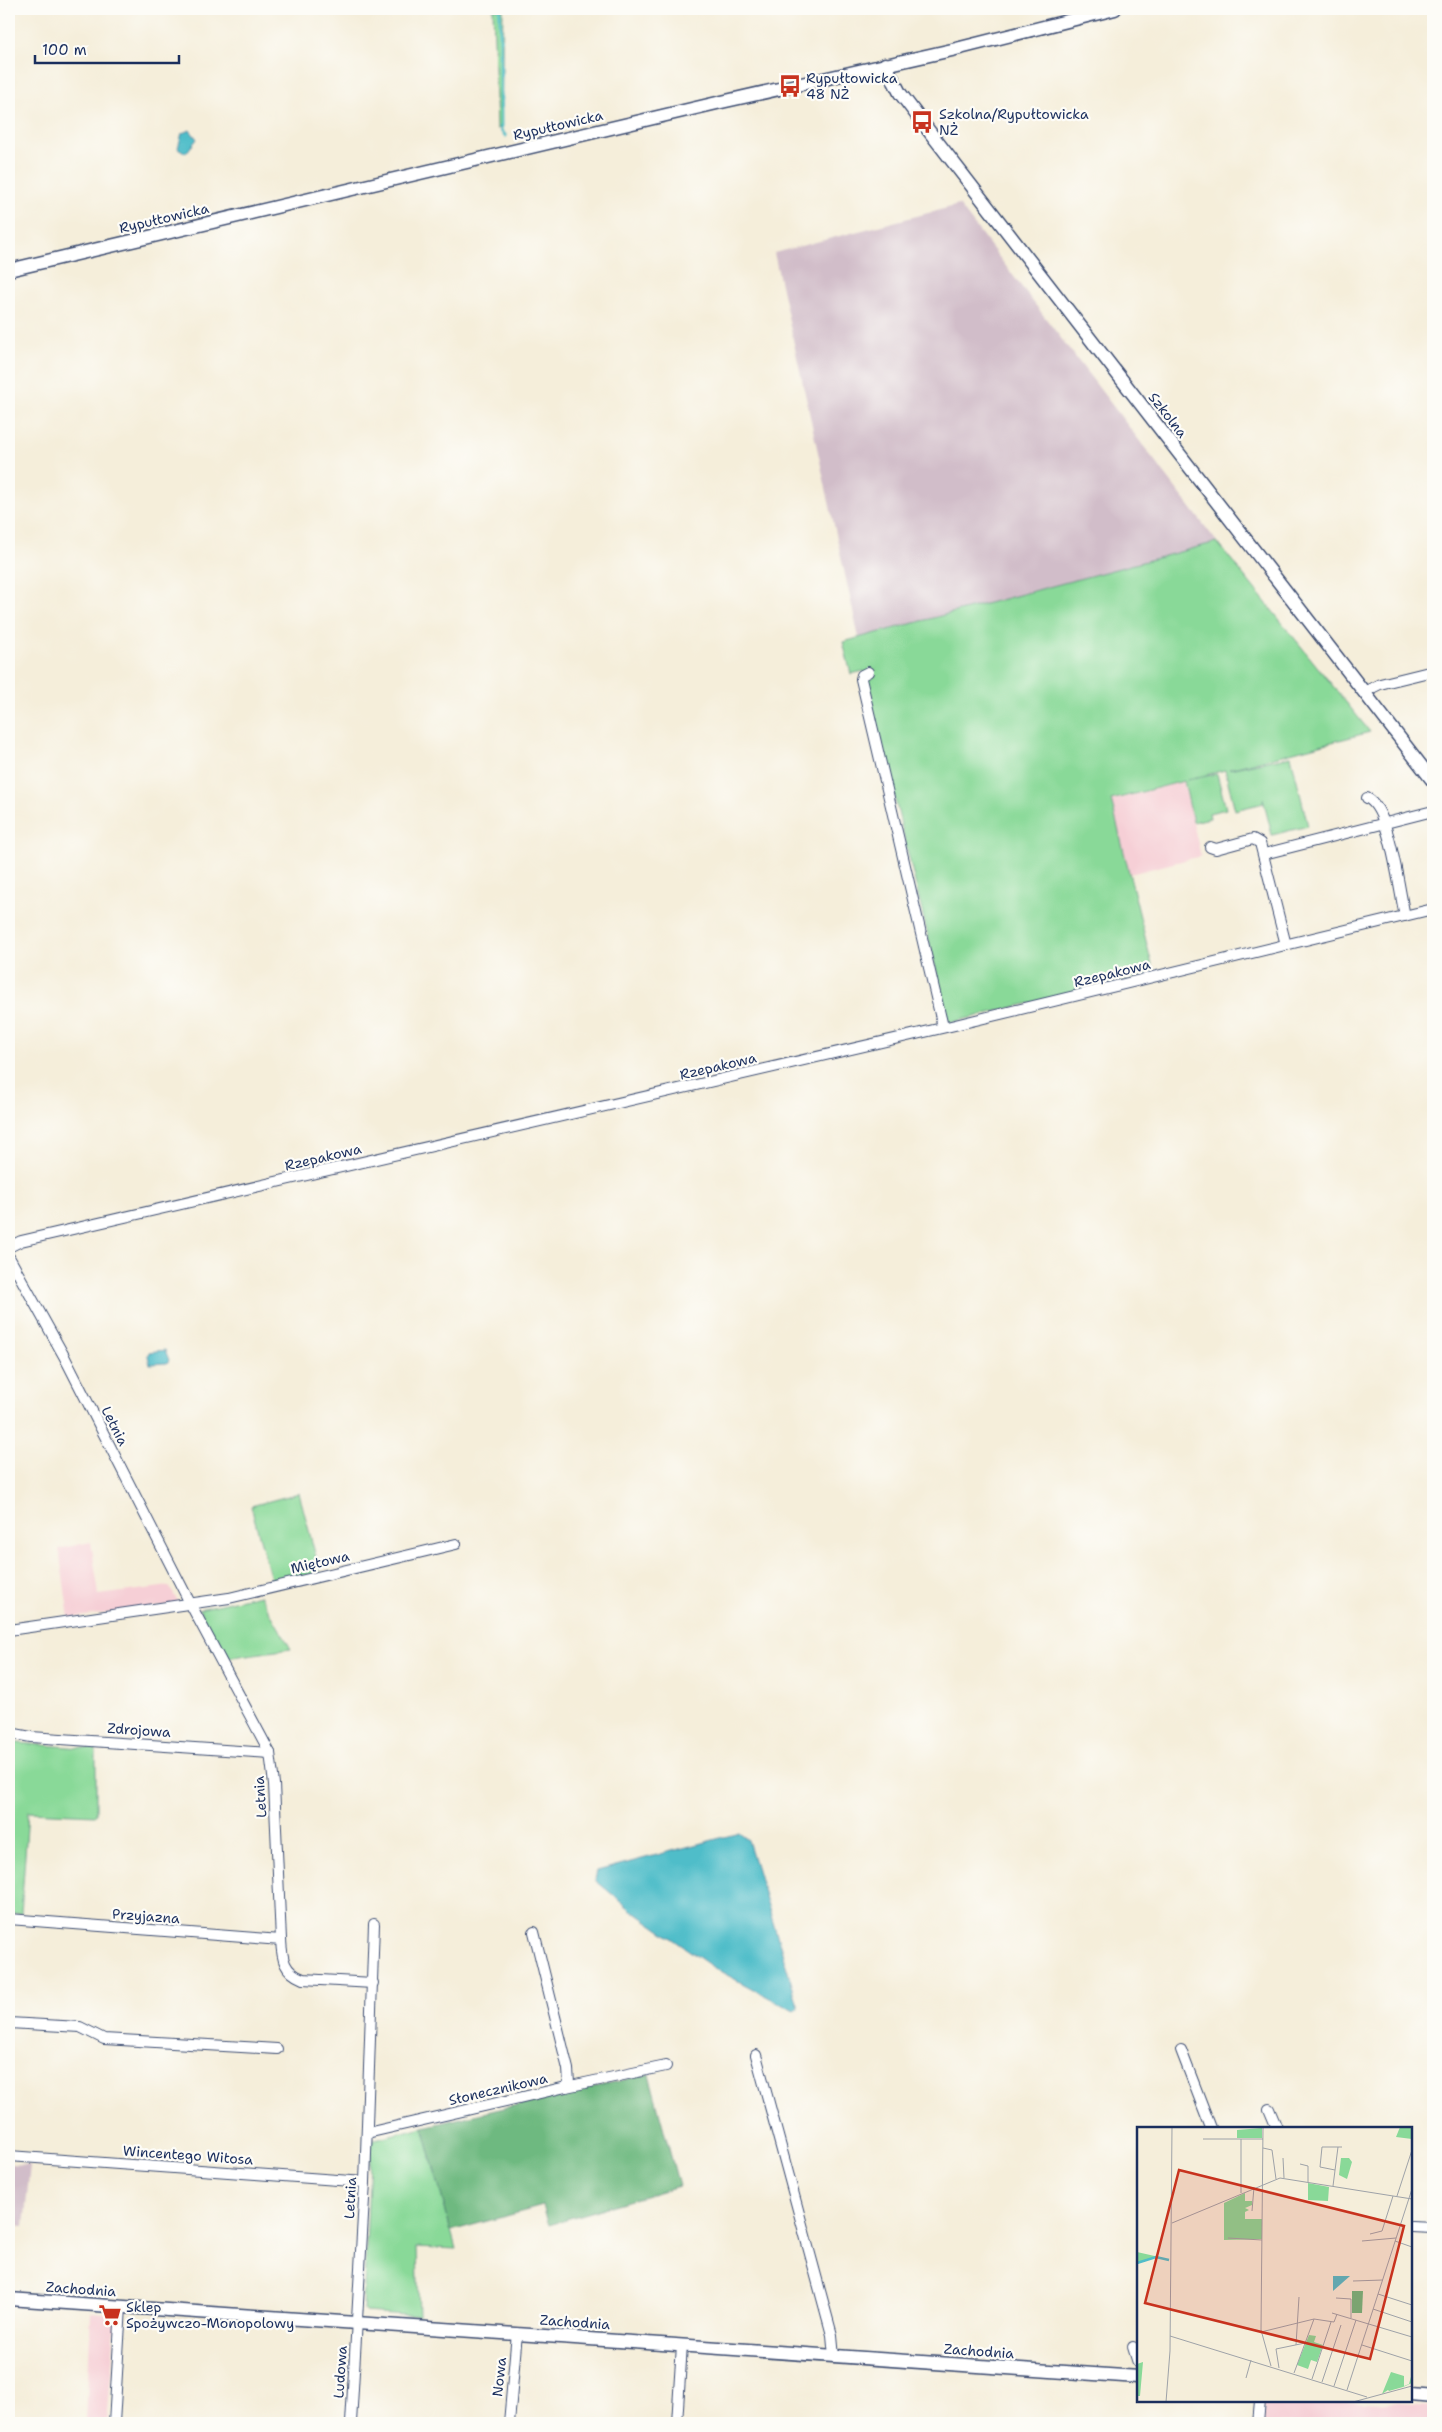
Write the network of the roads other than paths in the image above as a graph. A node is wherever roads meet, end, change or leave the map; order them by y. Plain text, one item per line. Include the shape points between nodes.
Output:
1 (1115, 9) edge
2 (885, 64) junction
3 (9, 270) edge
4 (1433, 671) edge
5 (868, 672) dead end
6 (1364, 692) junction
7 (1433, 781) edge
8 (1367, 798) dead end
9 (1433, 811) edge
10 (1385, 823) junction
11 (1210, 847) dead end
12 (1264, 854) junction
13 (1433, 909) edge
14 (1405, 916) junction
15 (1286, 945) junction
16 (943, 1028) junction
17 (9, 1247) edge
18 (9, 1257) edge
19 (456, 1544) dead end
20 (191, 1605) junction
21 (9, 1630) edge
22 (9, 1730) edge
23 (270, 1753) junction
24 (9, 1919) edge
25 (374, 1924) dead end
26 (534, 1932) dead end
27 (281, 1940) junction
28 (373, 1983) junction
29 (9, 2023) edge
30 (277, 2049) dead end
31 (1182, 2050) dead end
32 (756, 2054) dead end
33 (666, 2066) dead end
34 (566, 2087) junction
35 (1269, 2109) dead end
36 (1211, 2127) edge
37 (1277, 2127) edge
38 (367, 2133) junction
39 (9, 2156) edge
40 (365, 2182) junction
41 (1412, 2227) edge
42 (1433, 2228) edge
43 (9, 2299) edge
44 (121, 2307) junction
45 (357, 2322) junction
46 (517, 2333) junction
47 (682, 2345) junction
48 (1133, 2347) dead end
49 (834, 2356) junction
50 (1137, 2360) edge
51 (1137, 2377) edge
52 (1412, 2395) edge
53 (1433, 2397) edge
54 (1260, 2402) edge
55 (114, 2423) edge
56 (351, 2423) edge
57 (509, 2423) edge
58 (677, 2423) edge
59 (1258, 2423) edge

1 - 2 street, Rypułtowicka
2 - 3 street, Rypułtowicka
2 - 6 street, Szkolna via 900,93 922,122
4 - 6 street via 1380,684
5 - 16 street via 861,679
6 - 7 street, Szkolna
8 - 10 street via 1374,802
9 - 10 street
10 - 12 street
10 - 14 street
11 - 12 street via 1216,849 1257,840
12 - 15 street
13 - 14 street, Rzepakowa
14 - 15 street, Rzepakowa
15 - 16 street, Rzepakowa
16 - 17 street, Rzepakowa
18 - 20 street, Letnia via 64,1356
19 - 20 street, Miętowa
20 - 21 street, Miętowa
20 - 23 street, Letnia
22 - 23 street, Zdrojowa via 31,1737
23 - 27 street, Letnia
24 - 27 street, Przyjazna
25 - 28 street
26 - 34 street, Słonecznikowa via 570,2078
27 - 28 street, Letnia via 285,1966 295,1976
28 - 38 street, Letnia
29 - 30 street via 80,2027 104,2039
31 - 36 street
32 - 49 street via 832,2335
33 - 34 street
34 - 38 street, Słonecznikowa
35 - 37 street
38 - 40 street, Letnia
39 - 40 street, Wincentego Witosa
40 - 45 street, Letnia
41 - 42 street
43 - 44 street, Zachodnia
44 - 45 street, Zachodnia
44 - 55 street
45 - 46 street, Zachodnia
45 - 56 street, Ludowa
46 - 47 street, Zachodnia
46 - 57 street, Nowa
47 - 49 street, Zachodnia
47 - 58 street
48 - 50 street
49 - 51 street, Zachodnia
52 - 53 street
54 - 59 street

